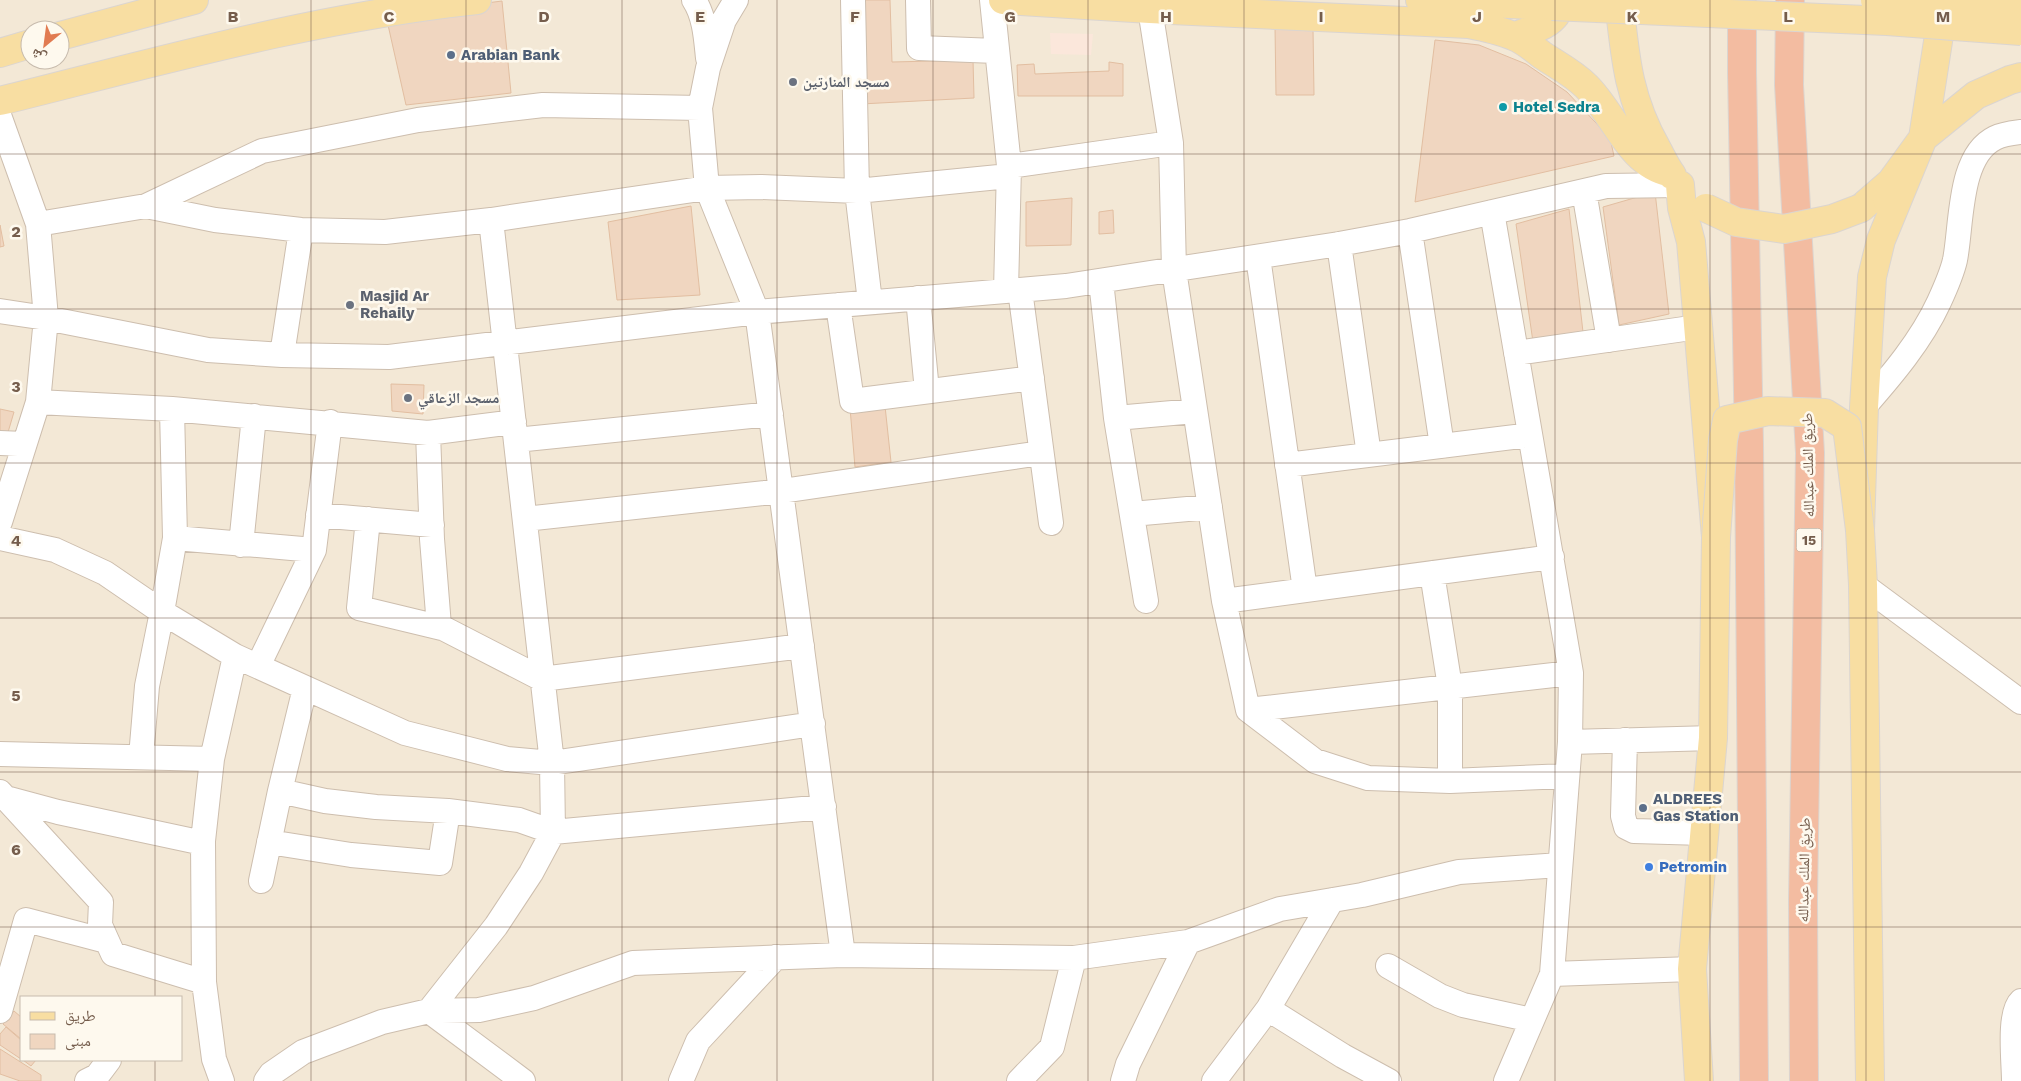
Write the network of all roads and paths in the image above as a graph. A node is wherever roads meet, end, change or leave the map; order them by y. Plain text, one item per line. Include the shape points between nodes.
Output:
1 (194, 0) edge
2 (360, 0) edge
3 (477, 0) edge
4 (694, 0) edge
5 (736, 0) edge
6 (853, 0) edge
7 (918, 0) edge
8 (992, 0) edge
9 (1003, 0) edge
10 (1420, 0) edge
11 (1619, 0) edge
12 (1742, 0) edge
13 (1790, 0) edge
14 (1875, 0) edge
15 (1935, 0) edge
16 (1556, 3) edge
17 (2021, 8) edge
18 (1150, 9) junction
19 (2021, 31) edge
20 (70, 33) edge
21 (271, 35) junction
22 (1515, 36) junction
23 (20, 47) edge
24 (996, 51) junction
25 (0, 52) edge
26 (708, 68) junction
27 (2021, 77) edge
28 (0, 101) edge
29 (700, 108) junction
30 (0, 118) edge
31 (2021, 132) edge
32 (1923, 138) junction
33 (1171, 143) junction
34 (1009, 171) junction
35 (1675, 178) junction
36 (707, 188) junction
37 (1584, 191) junction
38 (857, 192) junction
39 (146, 206) junction
40 (1492, 212) junction
41 (491, 220) junction
42 (38, 224) junction
43 (301, 230) junction
44 (1410, 231) junction
45 (1339, 244) junction
46 (1258, 257) junction
47 (1174, 270) junction
48 (1101, 281) junction
49 (1013, 291) junction
50 (918, 298) junction
51 (870, 302) junction
52 (838, 305) junction
53 (0, 312) edge
54 (758, 312) junction
55 (46, 318) junction
56 (1698, 326) junction
57 (1609, 340) junction
58 (505, 343) junction
59 (1516, 353) junction
60 (282, 355) junction
61 (1032, 378) junction
62 (927, 391) junction
63 (38, 402) junction
64 (1864, 407) junction
65 (172, 409) junction
66 (1195, 411) junction
67 (771, 414) junction
68 (254, 416) junction
69 (1116, 418) junction
70 (330, 422) junction
71 (515, 431) junction
72 (428, 433) junction
73 (1530, 435) junction
74 (0, 443) edge
75 (24, 444) junction
76 (1442, 446) junction
77 (1042, 453) junction
78 (1369, 455) junction
79 (1287, 465) junction
80 (782, 491) junction
81 (1210, 507) junction
82 (1132, 514) junction
83 (318, 515) junction
84 (525, 519) junction
85 (368, 520) junction
86 (0, 522) edge
87 (1051, 522) dead end
88 (432, 525) junction
89 (1860, 530) junction
90 (1716, 536) junction
91 (0, 538) edge
92 (174, 538) junction
93 (241, 545) junction
94 (314, 550) junction
95 (1552, 557) junction
96 (1432, 573) junction
97 (1863, 585) junction
98 (1305, 590) junction
99 (1146, 601) dead end
100 (1224, 602) junction
101 (162, 612) junction
102 (442, 628) junction
103 (802, 646) junction
104 (235, 656) junction
105 (258, 666) junction
106 (1571, 673) junction
107 (542, 679) junction
108 (1450, 687) junction
109 (305, 688) junction
110 (2021, 702) edge
111 (1248, 710) junction
112 (813, 724) junction
113 (1713, 738) junction
114 (1625, 740) junction
115 (1570, 742) junction
116 (0, 754) edge
117 (142, 757) junction
118 (212, 759) junction
119 (552, 763) junction
120 (1567, 776) junction
121 (1450, 781) junction
122 (280, 791) junction
123 (3, 795) edge
124 (824, 807) junction
125 (448, 811) junction
126 (553, 832) junction
127 (1704, 833) junction
128 (269, 842) junction
129 (203, 843) junction
130 (1560, 865) junction
131 (261, 881) dead end
132 (1332, 900) junction
133 (106, 941) junction
134 (1188, 942) junction
135 (844, 954) junction
136 (776, 957) junction
137 (1074, 958) junction
138 (1388, 966) dead end
139 (1692, 969) junction
140 (1552, 974) junction
141 (204, 982) junction
142 (2021, 1001) edge
143 (1, 1007) edge
144 (1268, 1009) junction
145 (429, 1010) junction
146 (1532, 1020) junction
147 (108, 1061) edge
148 (1512, 1074) edge
149 (87, 1081) edge
150 (222, 1081) edge
151 (266, 1081) edge
152 (523, 1081) edge
153 (681, 1081) edge
154 (1019, 1081) edge
155 (1123, 1081) edge
156 (1214, 1081) edge
157 (1390, 1081) edge
158 (1699, 1081) edge
159 (1754, 1081) edge
160 (1804, 1081) edge
161 (1870, 1081) edge
162 (2014, 1081) edge

1 - 20 main road
2 - 21 main road via 322,11
3 - 21 main road via 351,18
4 - 26 street via 706,35
5 - 26 street via 724,20
6 - 38 street
7 - 24 street via 919,48
8 - 24 street
9 - 18 main road
10 - 16 main road
11 - 35 main road via 1625,61 1634,100 1650,137
12 - 159 highway
13 - 160 highway, طريق الملك عبدالله / 15 via 1790,85 1810,452 1803,901
14 - 17 main road, bridge
15 - 32 main road via 1939,35
16 - 19 main road, bridge
16 - 22 main road via 1557,15 1545,25
18 - 22 main road via 1469,24
18 - 33 street
21 - 28 main road
22 - 35 main road via 1586,85 1636,153 1651,166
23 - 25 main road
24 - 34 street
26 - 29 street
27 - 32 main road via 1976,95
29 - 36 street
29 - 39 street via 543,105 418,120 262,151
30 - 42 street
31 - 64 street via 1996,138 1984,145 1973,161 1967,180 1955,261 1939,303 1923,331
32 - 35 main road, bridge via 1891,182 1861,208 1832,219 1784,229 1736,222 1706,208 1693,199
32 - 64 main road via 1881,240 1872,277
33 - 34 street
33 - 47 street
34 - 38 street
34 - 49 street
35 - 37 street
35 - 56 main road via 1691,242
36 - 38 street
36 - 41 street
36 - 54 street
37 - 40 street
37 - 57 street
38 - 51 street
39 - 42 street
39 - 43 street via 215,220
40 - 44 street
40 - 59 street
41 - 43 street via 385,232
41 - 58 street
42 - 55 street
43 - 60 street
44 - 45 street
44 - 76 street
45 - 46 street
45 - 78 street
46 - 47 street
46 - 79 street
47 - 48 street
47 - 66 street
48 - 49 street
48 - 69 street
49 - 50 street
49 - 61 street
50 - 51 street
50 - 62 street
51 - 52 street
52 - 54 street
52 - 62 street via 852,401
53 - 55 street
54 - 58 street
54 - 67 street
55 - 60 street via 208,350
55 - 63 street
56 - 57 street
56 - 90 main road
57 - 59 street
58 - 60 street via 390,357
58 - 71 street
59 - 73 street
61 - 62 street
61 - 77 street
63 - 65 street
63 - 75 street
64 - 89 main road
65 - 68 street
65 - 92 street
66 - 69 street
66 - 81 street
67 - 71 street
67 - 80 street
68 - 70 street
68 - 93 street
69 - 82 street
70 - 72 street
70 - 83 street
71 - 72 street
71 - 84 street
72 - 88 street
73 - 76 street
73 - 95 street
74 - 75 street
75 - 86 street
76 - 78 street
77 - 80 street
77 - 87 street
78 - 79 street
79 - 98 street
80 - 84 street
80 - 103 street
81 - 82 street
81 - 100 street
82 - 99 street
83 - 85 street
83 - 94 street
84 - 107 street
85 - 88 street
85 - 102 street via 359,608
88 - 102 street via 439,626
89 - 90 main road, bridge via 1847,427 1825,413 1768,411 1727,420
89 - 97 main road
90 - 113 main road
91 - 101 street via 64,554 105,573
92 - 93 street
92 - 101 street
93 - 94 street
94 - 105 street
95 - 96 street
95 - 106 street
96 - 98 street
96 - 108 street
97 - 110 street
97 - 161 main road
98 - 100 street
100 - 111 street
101 - 104 street
101 - 117 street via 147,686
102 - 107 street
103 - 107 street
103 - 112 street
104 - 105 street
104 - 118 street
105 - 109 street
106 - 108 street
106 - 115 street
107 - 119 street
108 - 111 street
108 - 121 street
109 - 119 street via 405,733 506,759
109 - 122 street
111 - 121 street via 1315,761 1368,778
112 - 119 street
112 - 124 street
113 - 114 street
113 - 127 main road
114 - 115 street
114 - 127 street via 1623,816 1626,827 1634,831
115 - 120 street
116 - 117 street
117 - 118 street
118 - 129 street
119 - 126 street
120 - 121 street
120 - 130 street
122 - 125 street via 325,802
122 - 128 street
123 - 129 street via 58,812
123 - 133 street via 101,902 100,925
124 - 126 street
124 - 135 street
125 - 126 street via 519,820
125 - 128 street via 440,863 351,855
126 - 145 street via 496,926
127 - 139 main road
128 - 131 street
129 - 141 street
130 - 132 street via 1460,872
130 - 140 street
132 - 134 street via 1280,909
132 - 144 street
133 - 141 street via 113,954
133 - 143 street via 26,920
134 - 137 street
134 - 155 street via 1128,1064
135 - 136 street
135 - 137 street
136 - 145 street via 633,963 534,998 479,1010
136 - 153 street via 698,1041
137 - 154 street via 1052,1047
138 - 146 street via 1440,996 1463,1005
139 - 140 street
139 - 158 main road
140 - 146 street
141 - 150 street via 214,1059
142 - 162 street via 2016,1005 2013,1023
144 - 156 street
144 - 157 street
145 - 151 street via 382,1022 303,1052 270,1074
145 - 152 street
146 - 148 street
147 - 149 street via 96,1076

